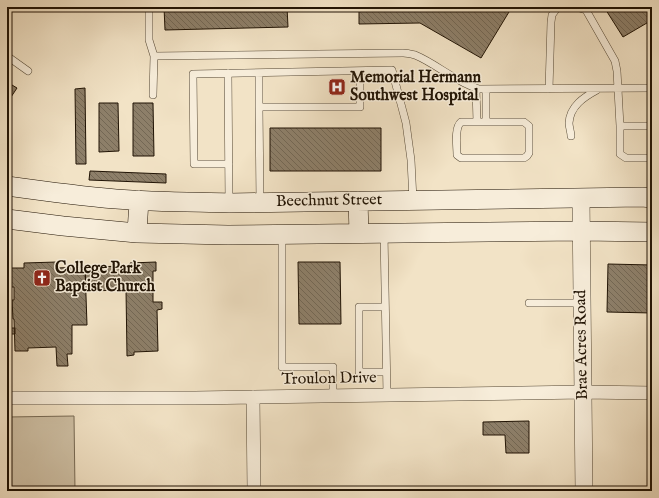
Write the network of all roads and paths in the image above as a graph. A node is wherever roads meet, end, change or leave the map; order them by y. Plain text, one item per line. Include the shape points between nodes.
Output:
1 (149, 7) edge
2 (562, 7) edge
3 (576, 7) edge
4 (7, 56) edge
5 (154, 56) junction
6 (28, 71) dead end
7 (360, 71) junction
8 (259, 72) junction
9 (228, 73) junction
10 (476, 88) junction
11 (599, 88) junction
12 (617, 88) junction
13 (652, 88) edge
14 (486, 89) junction
15 (549, 89) junction
16 (153, 95) dead end
17 (259, 107) junction
18 (477, 122) junction
19 (486, 122) junction
20 (620, 126) junction
21 (652, 126) edge
22 (571, 136) dead end
23 (652, 158) edge
24 (229, 164) junction
25 (7, 186) edge
26 (581, 198) junction
27 (652, 198) edge
28 (139, 200) junction
29 (413, 200) junction
30 (358, 201) junction
31 (230, 202) junction
32 (260, 202) junction
33 (7, 219) edge
34 (581, 231) junction
35 (652, 232) edge
36 (137, 233) junction
37 (359, 233) junction
38 (384, 233) junction
39 (282, 234) junction
40 (529, 303) dead end
41 (582, 303) junction
42 (385, 307) junction
43 (386, 372) junction
44 (583, 392) junction
45 (652, 393) edge
46 (387, 395) junction
47 (333, 396) junction
48 (253, 397) junction
49 (7, 398) edge
50 (254, 491) edge
51 (584, 491) edge

1 - 5 lane via 149,40
2 - 15 lane via 557,8 552,15
3 - 12 lane via 586,10 613,55 617,71
4 - 6 lane
5 - 10 lane via 403,52 414,55
5 - 16 lane
7 - 8 lane
7 - 17 lane via 360,107
7 - 29 lane via 392,70 406,123
8 - 9 lane
8 - 17 lane
9 - 24 lane
9 - 24 lane via 192,74 194,164
10 - 14 lane
10 - 18 lane
11 - 12 lane
11 - 15 lane
11 - 22 lane via 576,104 569,122
12 - 13 lane
12 - 20 lane
14 - 15 lane
14 - 19 lane
17 - 32 lane
18 - 19 lane
18 - 19 lane via 458,124 458,157 527,156 529,126 526,123
20 - 21 lane
20 - 23 lane via 620,154 626,158
24 - 31 lane
25 - 28 main road, Beechnut Street via 44,192
26 - 27 main road, Beechnut Street
26 - 29 main road, Beechnut Street
26 - 34 street, Brae Acres Road
28 - 31 main road, Beechnut Street
28 - 36 main road
29 - 30 main road, Beechnut Street
30 - 32 main road, Beechnut Street
30 - 37 main road
31 - 32 main road, Beechnut Street
33 - 36 main road, Beechnut Street
34 - 35 main road, Beechnut Street
34 - 38 main road, Beechnut Street
34 - 41 street, Brae Acres Road
36 - 39 main road, Beechnut Street
37 - 38 main road, Beechnut Street
37 - 39 main road, Beechnut Street
38 - 42 lane
39 - 47 lane via 282,367 333,367
40 - 41 lane
41 - 44 street, Brae Acres Road
42 - 43 lane
42 - 43 lane via 359,307 359,372
43 - 46 lane
44 - 45 street, Troulon Drive
44 - 46 street, Troulon Drive
44 - 51 street, Brae Acres Road
46 - 47 street, Troulon Drive
47 - 48 street, Troulon Drive
48 - 49 street, Troulon Drive
48 - 50 street

